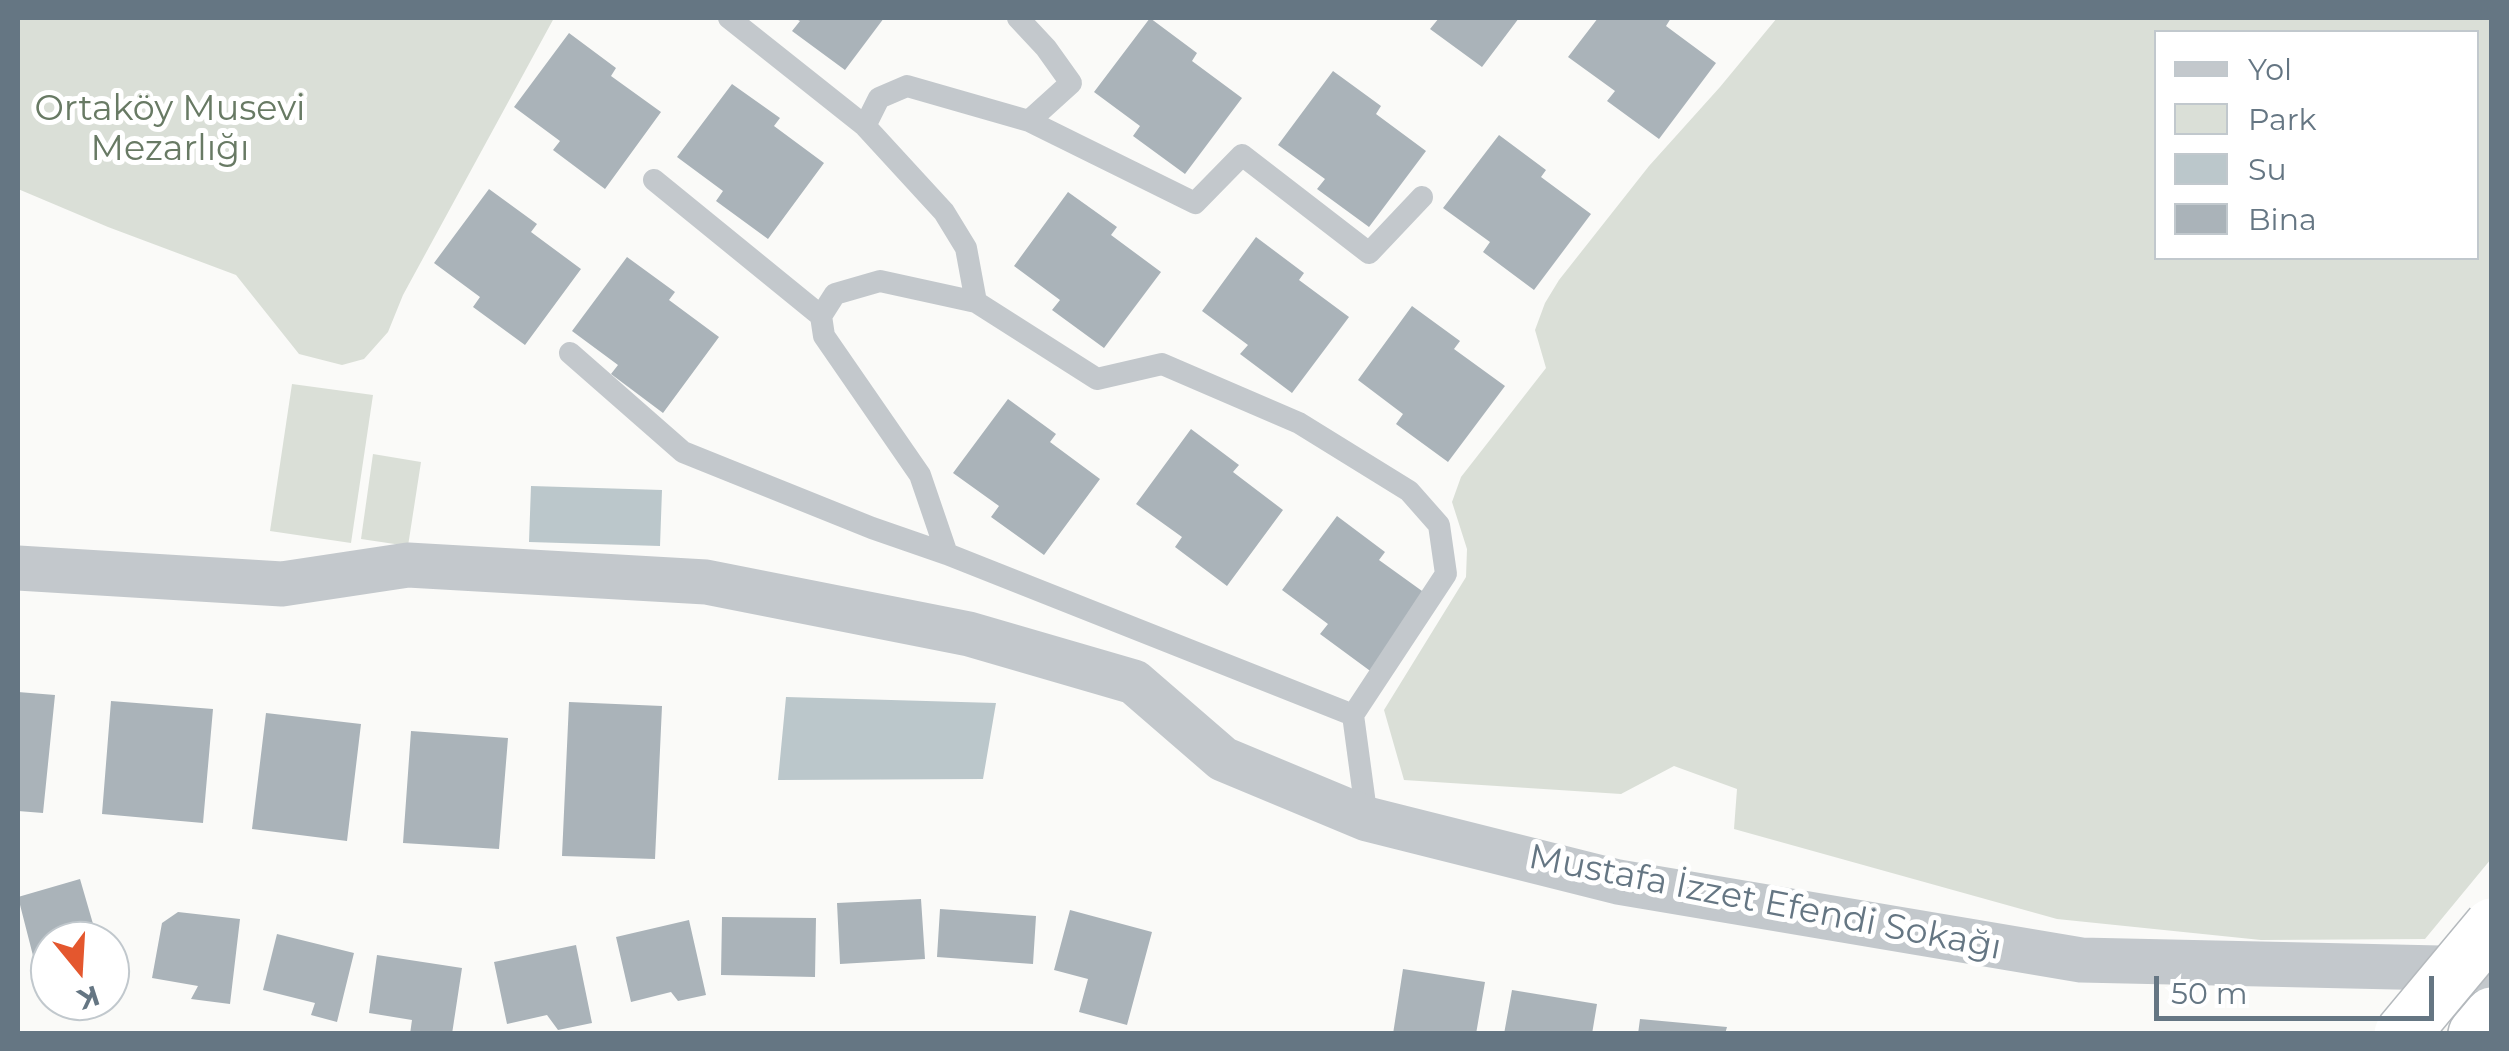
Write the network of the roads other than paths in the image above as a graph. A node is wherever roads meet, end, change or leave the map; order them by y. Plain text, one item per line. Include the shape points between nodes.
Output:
1 (729, 18) edge
2 (1018, 18) edge
3 (1029, 121) junction
4 (865, 126) junction
5 (654, 180) dead end
6 (1422, 197) dead end
7 (976, 302) junction
8 (821, 316) junction
9 (570, 353) dead end
10 (947, 554) junction
11 (18, 568) edge
12 (1352, 714) junction
13 (1367, 820) junction
14 (2492, 926) edge
15 (2492, 969) edge
16 (2492, 1014) edge
17 (2402, 1034) edge
18 (2476, 1034) edge

1 - 4 lane
2 - 3 lane via 1071,83
3 - 4 lane via 907,86 879,98
3 - 6 lane via 1195,203 1242,155 1370,253
4 - 7 lane via 944,212 966,248
5 - 8 lane
7 - 8 lane via 880,281 835,294
7 - 12 lane via 1097,378 1162,364 1299,424 1408,491 1440,525 1446,574
8 - 10 lane via 824,336 920,475
9 - 10 lane via 683,452
10 - 12 lane
11 - 13 street, Mustafa İzzet Efendi Sokağı via 282,584 408,564 706,582 969,634 1134,682 1223,759
12 - 13 lane
13 - 15 street, Mustafa İzzet Efendi Sokağı via 1618,882 2081,960
14 - 17 highway, bridge
16 - 18 highway

